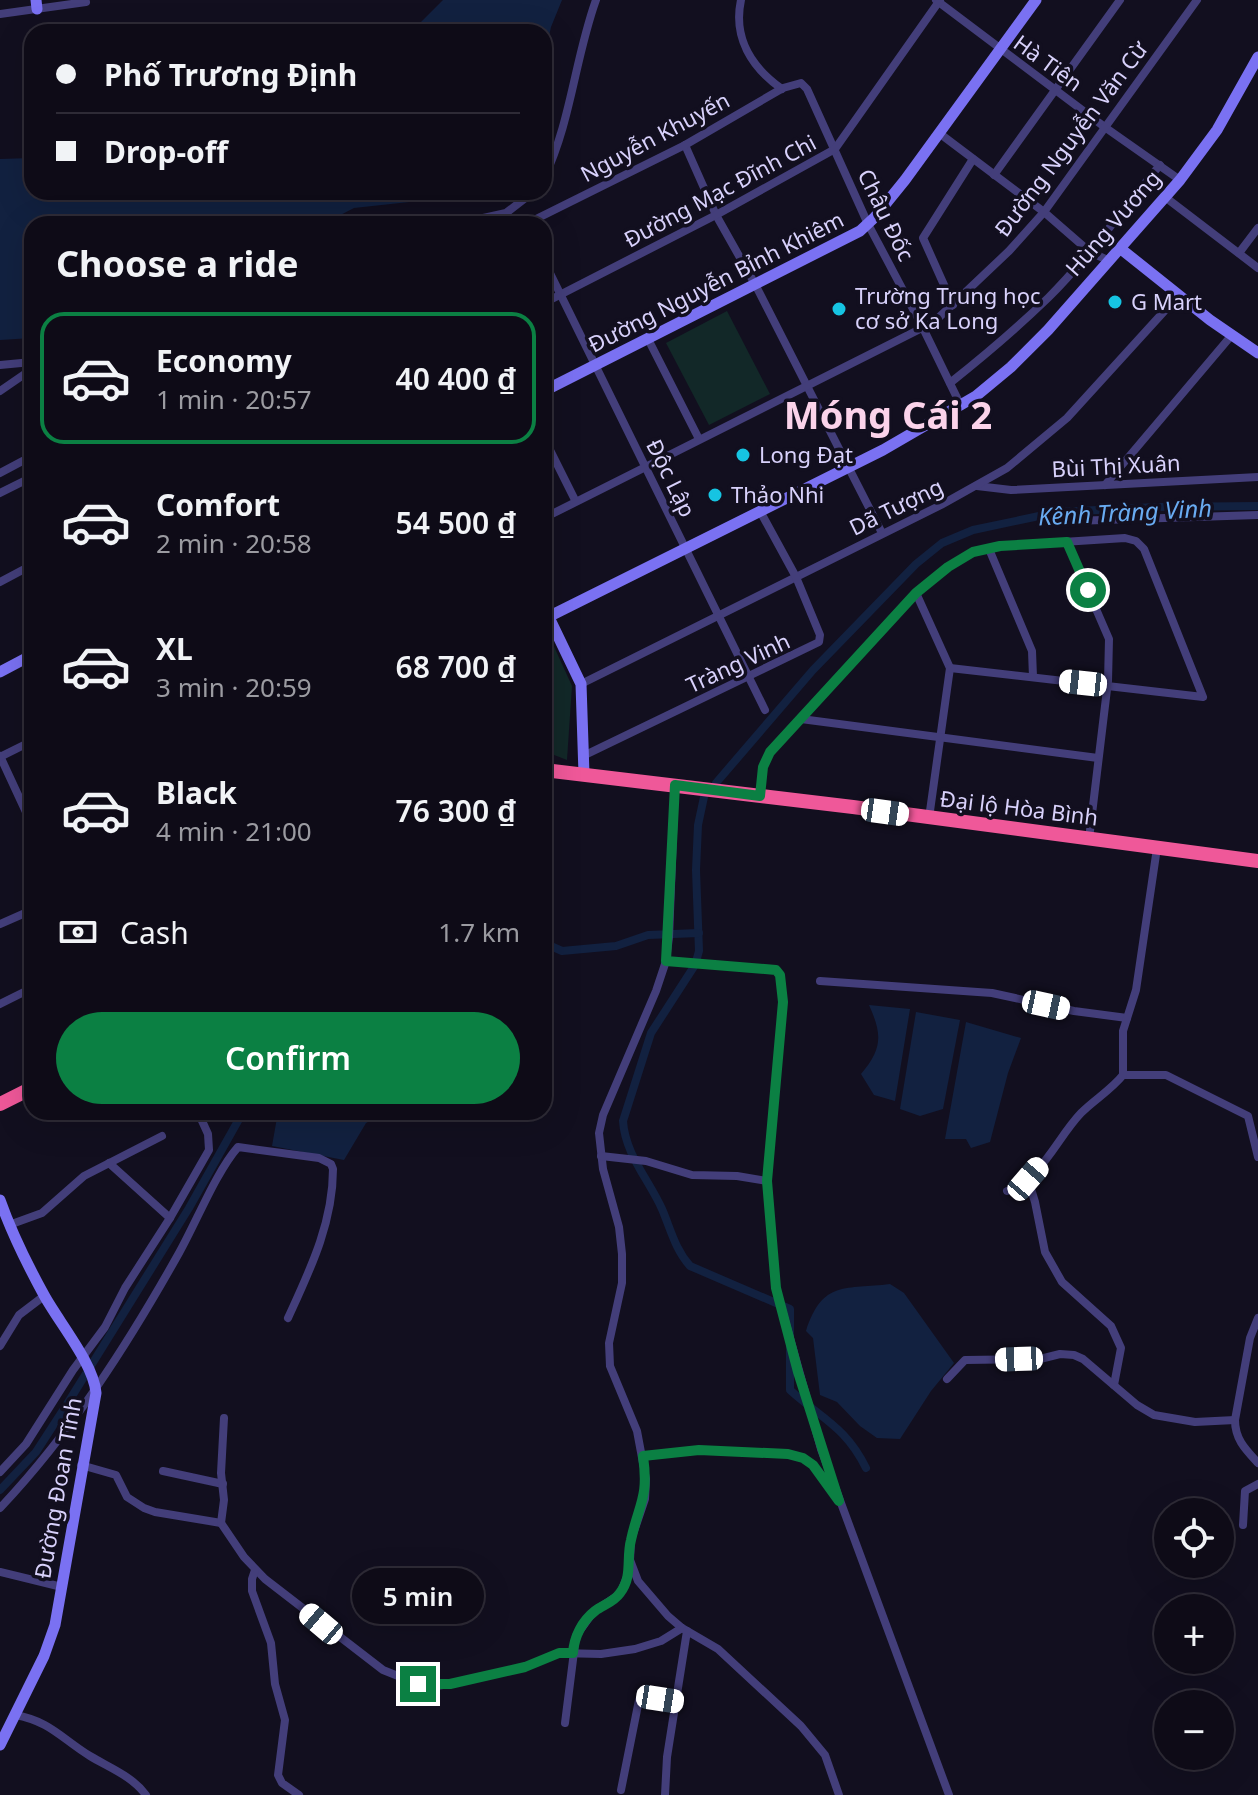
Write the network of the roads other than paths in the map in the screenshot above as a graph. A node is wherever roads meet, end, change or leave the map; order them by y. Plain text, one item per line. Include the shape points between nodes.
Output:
1 (596, 0) edge
2 (741, 0) edge
3 (1036, 0) edge
4 (1120, 0) edge
5 (1197, 0) edge
6 (938, 1) edge
7 (86, 2) dead end
8 (37, 4) edge
9 (0, 14) edge
10 (1000, 50) junction
11 (1258, 57) edge
12 (801, 83) joint
13 (782, 89) junction
14 (1055, 90) junction
15 (1106, 128) junction
16 (939, 133) junction
17 (685, 145) junction
18 (835, 149) junction
19 (552, 157) edge
20 (973, 159) junction
21 (1160, 165) junction
22 (994, 175) junction
23 (1180, 180) junction
24 (1165, 197) junction
25 (525, 200) edge
26 (519, 206) junction
27 (1044, 212) junction
28 (716, 215) junction
29 (497, 216) edge
30 (522, 216) edge
31 (541, 216) edge
32 (868, 224) junction
33 (1258, 228) edge
34 (1121, 249) junction
35 (1090, 252) junction
36 (1239, 253) junction
37 (1110, 261) junction
38 (1258, 268) edge
39 (552, 277) edge
40 (756, 286) junction
41 (561, 294) junction
42 (1179, 295) junction
43 (552, 299) edge
44 (953, 305) junction
45 (923, 328) junction
46 (1231, 336) junction
47 (648, 339) junction
48 (1258, 353) edge
49 (24, 363) edge
50 (0, 365) edge
51 (596, 365) junction
52 (24, 374) edge
53 (950, 383) junction
54 (806, 386) junction
55 (552, 387) edge
56 (0, 391) edge
57 (961, 406) junction
58 (699, 439) junction
59 (552, 454) edge
60 (22, 461) joint
61 (24, 465) edge
62 (645, 466) junction
63 (848, 468) junction
64 (0, 473) edge
65 (1258, 477) edge
66 (24, 481) edge
67 (1105, 485) junction
68 (977, 486) junction
69 (0, 493) edge
70 (575, 500) junction
71 (760, 511) junction
72 (552, 513) edge
73 (1258, 515) edge
74 (1072, 521) dead end
75 (882, 533) junction
76 (1067, 542) junction
77 (686, 548) junction
78 (989, 549) junction
79 (24, 569) edge
80 (796, 577) junction
81 (0, 582) edge
82 (916, 593) junction
83 (552, 612) edge
84 (719, 615) junction
85 (552, 628) edge
86 (24, 659) edge
87 (950, 668) junction
88 (0, 672) edge
89 (749, 677) junction
90 (1033, 677) junction
91 (581, 684) junction
92 (1107, 686) junction
93 (765, 710) dead end
94 (801, 719) junction
95 (940, 738) junction
96 (24, 745) edge
97 (0, 756) edge
98 (583, 756) junction
99 (1098, 758) junction
100 (552, 761) edge
101 (552, 771) edge
102 (584, 774) junction
103 (675, 785) junction
104 (760, 796) junction
105 (24, 808) edge
106 (929, 818) junction
107 (1089, 839) junction
108 (1157, 848) junction
109 (1258, 861) edge
110 (24, 914) edge
111 (0, 924) edge
112 (666, 961) junction
113 (820, 981) dead end
114 (24, 992) edge
115 (0, 1004) edge
116 (1127, 1018) junction
117 (1123, 1075) junction
118 (24, 1092) edge
119 (0, 1104) edge
120 (202, 1120) edge
121 (162, 1136) dead end
122 (601, 1156) junction
123 (1258, 1157) edge
124 (109, 1163) junction
125 (1028, 1179) junction
126 (767, 1181) junction
127 (1007, 1191) dead end
128 (0, 1200) edge
129 (170, 1218) junction
130 (9, 1225) junction
131 (44, 1296) junction
132 (288, 1318) dead end
133 (1258, 1318) edge
134 (0, 1346) edge
135 (83, 1361) junction
136 (947, 1379) dead end
137 (94, 1384) junction
138 (1114, 1385) junction
139 (224, 1418) dead end
140 (1235, 1420) junction
141 (643, 1456) junction
142 (1258, 1463) edge
143 (81, 1465) junction
144 (163, 1471) dead end
145 (0, 1472) edge
146 (223, 1484) junction
147 (1258, 1484) edge
148 (839, 1501) junction
149 (0, 1508) edge
150 (221, 1523) junction
151 (1243, 1525) dead end
152 (631, 1567) junction
153 (255, 1570) junction
154 (0, 1572) edge
155 (62, 1587) junction
156 (685, 1630) junction
157 (573, 1653) junction
158 (676, 1701) junction
159 (15, 1715) junction
160 (565, 1723) dead end
161 (0, 1745) edge
162 (621, 1790) dead end
163 (146, 1795) edge
164 (299, 1795) edge
165 (665, 1795) edge
166 (839, 1795) edge
167 (949, 1795) edge

1 - 19 street
2 - 13 street via 737,23 750,57
3 - 10 street, Đường Nguyễn Bỉnh Khiêm
4 - 14 street
5 - 15 street, Đường Nguyễn Văn Cừ
6 - 10 street, Hà Tiên
6 - 18 street, Đường Mạc Đĩnh Chi
7 - 8 street
8 - 9 street
10 - 14 street, Hà Tiên
10 - 16 street, Đường Nguyễn Bỉnh Khiêm
11 - 23 street, Hùng Vương via 1217,130
12 - 13 street, Nguyễn Khuyến
12 - 18 street, Châu Đốc
13 - 17 street, Nguyễn Khuyến
14 - 15 street, Hà Tiên
14 - 22 street
15 - 21 street, Hà Tiên
15 - 27 street, Đường Nguyễn Văn Cừ
16 - 20 street
16 - 32 street, Đường Nguyễn Bỉnh Khiêm
17 - 28 street
17 - 31 street, Nguyễn Khuyến
18 - 28 street, Đường Mạc Đĩnh Chi
18 - 32 street, Châu Đốc
20 - 22 street
20 - 44 street via 923,238
21 - 23 street, Hà Tiên
21 - 35 street
22 - 27 street
23 - 24 street, Hùng Vương
24 - 34 street, Hùng Vương
24 - 36 street
25 - 26 street
26 - 29 street
26 - 30 street
27 - 35 street
27 - 44 street, Đường Nguyễn Văn Cừ
28 - 40 street
28 - 41 street, Đường Mạc Đĩnh Chi
32 - 40 street, Đường Nguyễn Bỉnh Khiêm
32 - 45 street, Châu Đốc
33 - 36 street
34 - 37 street, Hùng Vương
34 - 42 street
35 - 37 street
35 - 53 street via 1048,297
36 - 38 street
37 - 57 street, Hùng Vương via 1030,349
39 - 41 street, Độc Lập
40 - 47 street, Đường Nguyễn Bỉnh Khiêm
40 - 54 street
41 - 43 street, Đường Mạc Đĩnh Chi
41 - 51 street, Độc Lập
42 - 46 street
42 - 68 street, Dã Tượng via 1067,418 1024,456
44 - 45 street, Đường Nguyễn Văn Cừ
45 - 53 street, Châu Đốc
45 - 54 street, Đường Nguyễn Văn Cừ
46 - 48 street
46 - 67 street
47 - 51 street, Đường Nguyễn Bỉnh Khiêm
47 - 58 street
49 - 50 street
51 - 55 street, Đường Nguyễn Bỉnh Khiêm
51 - 62 street, Độc Lập
52 - 56 street
53 - 57 street, Châu Đốc
54 - 58 street, Đường Nguyễn Văn Cừ
54 - 63 street
57 - 63 street, Hùng Vương
58 - 62 street, Đường Nguyễn Văn Cừ
59 - 70 street
60 - 61 street
60 - 64 street
62 - 70 street, Đường Nguyễn Văn Cừ
62 - 77 street, Độc Lập
63 - 71 street, Hùng Vương
63 - 75 street
65 - 67 street, Bùi Thị Xuân
66 - 69 street
67 - 68 street, Bùi Thị Xuân via 1011,490
68 - 75 street, Dã Tượng
70 - 72 street, Đường Nguyễn Văn Cừ
71 - 77 street, Hùng Vương
71 - 80 street, Tràng Vinh
73 - 74 street
75 - 80 street, Dã Tượng
76 - 78 street
76 - 92 street via 1109,639
76 - 92 street via 1125,538 1144,549 1203,697
77 - 83 street, Hùng Vương
77 - 84 street, Độc Lập
78 - 82 street via 948,567
78 - 90 street via 1032,651
79 - 81 street
80 - 84 street, Dã Tượng
80 - 89 street, Tràng Vinh via 819,642
82 - 87 street
82 - 94 street
84 - 89 street, Độc Lập
84 - 91 street, Dã Tượng
85 - 91 street
86 - 88 street
87 - 90 street
87 - 95 street
89 - 93 street, Độc Lập
89 - 98 street, Tràng Vinh
90 - 92 street
91 - 98 street
92 - 99 street
94 - 95 street
94 - 104 street via 770,752
95 - 99 street
95 - 106 street
96 - 97 street
97 - 105 street
98 - 102 street
99 - 107 street
100 - 102 highway
101 - 102 highway
102 - 103 highway, Đại lộ Hòa Bình
103 - 104 highway, Đại lộ Hòa Bình
103 - 112 street
104 - 106 highway, Đại lộ Hòa Bình
106 - 107 highway, Đại lộ Hòa Bình
107 - 108 highway, Đại lộ Hòa Bình
108 - 109 highway, Đại lộ Hòa Bình
108 - 116 street
110 - 111 street
112 - 122 street via 600,1125
112 - 126 street via 776,970 780,975 783,1002
113 - 116 street via 992,993
114 - 115 street
116 - 117 street
117 - 123 street via 1166,1075 1248,1116
117 - 125 street via 1064,1131
118 - 119 highway
120 - 129 street via 209,1150
121 - 124 street
122 - 126 street via 646,1161 692,1175
122 - 141 street via 622,1254 610,1366
124 - 129 street
124 - 130 street via 75,1182 42,1213
125 - 127 street
125 - 138 street via 1045,1252 1062,1282 1111,1326 1121,1348
126 - 148 street via 776,1288
128 - 130 street, Đường Đoan Tĩnh
129 - 135 street
130 - 131 street, Đường Đoan Tĩnh
131 - 134 street via 19,1315
131 - 135 street, Đường Đoan Tĩnh
132 - 137 street via 328,1221 333,1169 319,1158 238,1147 172,1265
133 - 140 street
135 - 137 street, Đường Đoan Tĩnh
135 - 145 street
136 - 138 street via 965,1360 1065,1354 1083,1359
137 - 143 street, Đường Đoan Tĩnh
137 - 149 street via 42,1463
138 - 140 street via 1137,1405 1165,1418
139 - 146 street
140 - 142 street via 1242,1445
141 - 148 street via 699,1450 788,1454 813,1465
141 - 152 street via 645,1499 631,1540
143 - 150 street via 116,1475 127,1497 155,1512
143 - 155 street, Đường Đoan Tĩnh
144 - 146 street
146 - 150 street
147 - 151 street via 1245,1491
148 - 167 street
150 - 153 street
152 - 156 street via 659,1607
152 - 157 street via 620,1594 585,1622
153 - 157 street via 383,1670 418,1684 450,1684
153 - 164 street via 252,1591 271,1643 285,1720 278,1775
154 - 155 street
155 - 159 street, Đường Đoan Tĩnh via 44,1656
156 - 157 street via 635,1649
156 - 158 street
156 - 166 street via 718,1649 795,1719 825,1755
157 - 160 street
158 - 162 street via 644,1696 639,1700
158 - 165 street
159 - 161 street, Đường Đoan Tĩnh
159 - 163 street via 53,1728

